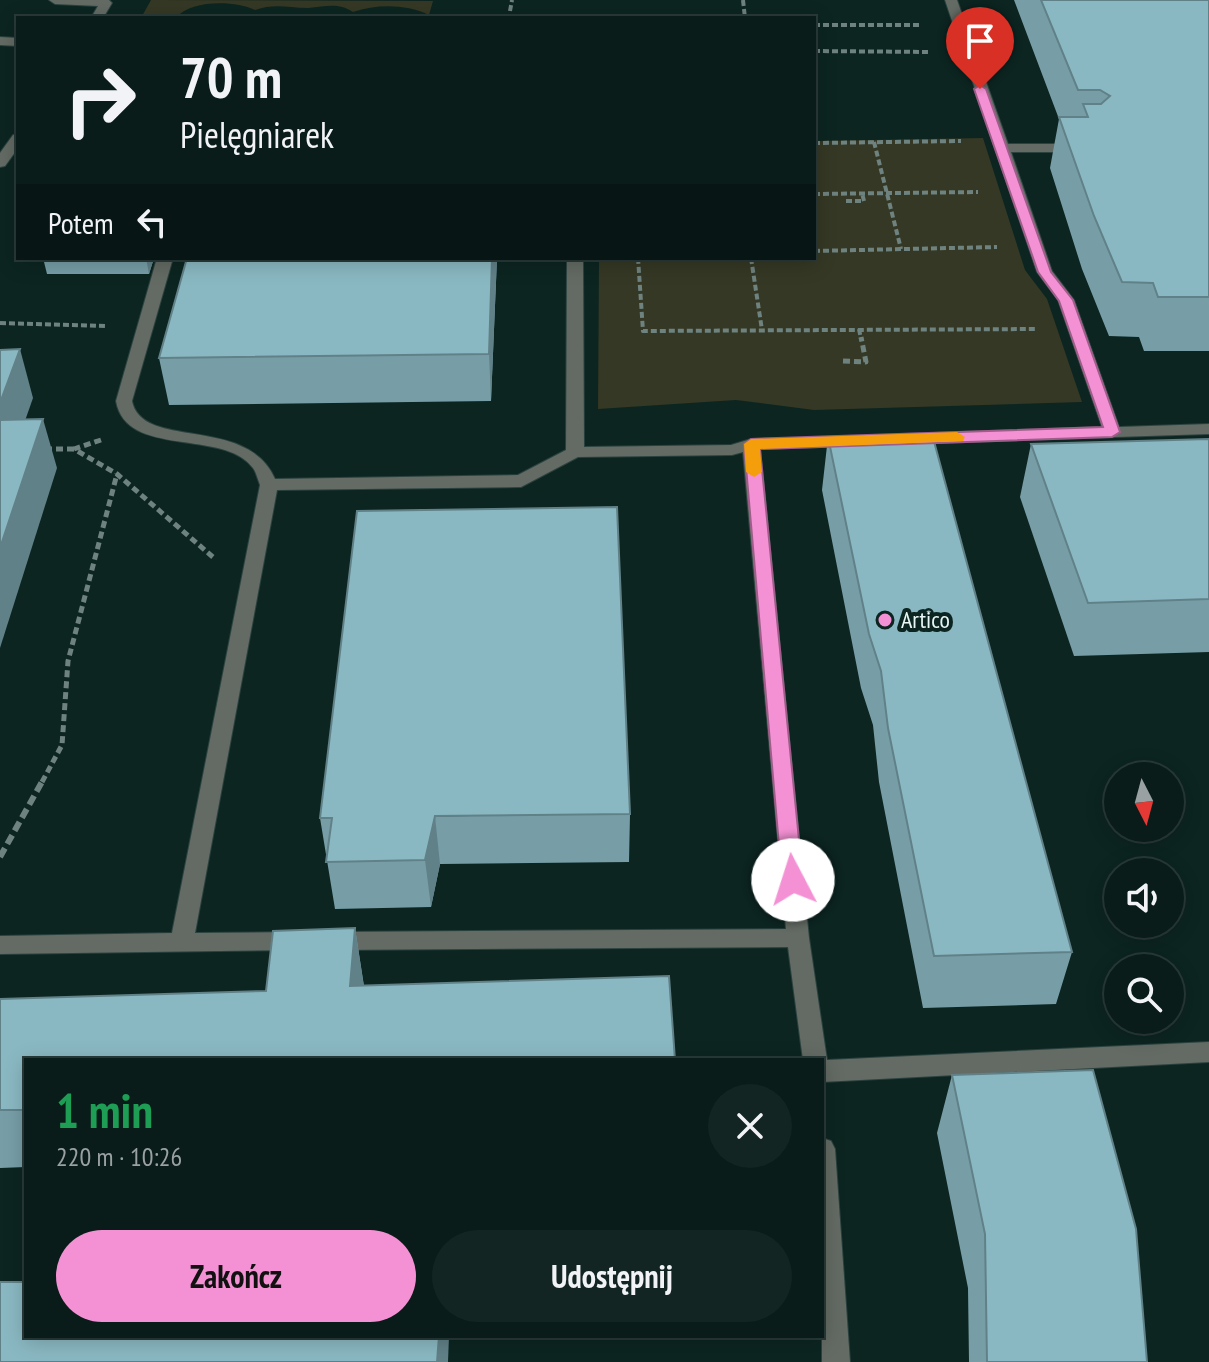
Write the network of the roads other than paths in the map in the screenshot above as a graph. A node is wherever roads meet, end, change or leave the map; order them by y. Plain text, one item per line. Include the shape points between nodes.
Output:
1 (55, 0) edge
2 (951, 0) edge
3 (107, 1) edge
4 (16, 141) edge
5 (1001, 144) junction
6 (1089, 148) edge
7 (0, 163) edge
8 (164, 260) edge
9 (575, 260) edge
10 (1209, 429) edge
11 (1112, 432) junction
12 (751, 444) junction
13 (575, 452) junction
14 (269, 485) junction
15 (798, 938) junction
16 (182, 942) junction
17 (0, 945) edge
18 (1209, 1052) edge
19 (815, 1058) edge
20 (824, 1071) edge
21 (824, 1179) edge
22 (836, 1362) edge

1 - 3 street
2 - 5 street
4 - 7 street
5 - 6 street
5 - 11 street via 1045,272 1066,300
8 - 14 street via 124,401 126,412 154,432 239,450 262,467
9 - 13 street
10 - 11 street
11 - 12 street
12 - 13 street via 732,450
12 - 15 street
13 - 14 street via 521,481
14 - 16 street
15 - 16 street
15 - 19 street
16 - 17 street
18 - 20 street
21 - 22 street

